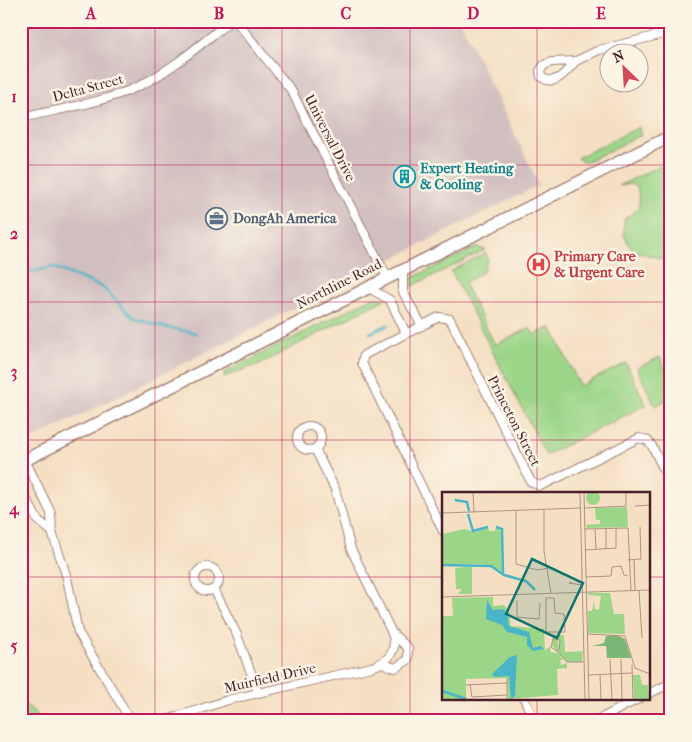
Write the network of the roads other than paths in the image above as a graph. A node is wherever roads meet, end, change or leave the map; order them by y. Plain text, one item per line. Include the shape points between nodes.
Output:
1 (230, 21) edge
2 (236, 21) edge
3 (671, 32) edge
4 (576, 60) dead end
5 (21, 118) edge
6 (671, 136) edge
7 (403, 269) junction
8 (386, 277) junction
9 (368, 287) junction
10 (422, 326) junction
11 (406, 333) junction
12 (315, 449) dead end
13 (23, 461) edge
14 (671, 484) edge
15 (21, 489) edge
16 (442, 529) edge
17 (52, 532) junction
18 (214, 589) dead end
19 (392, 633) junction
20 (382, 663) junction
21 (671, 683) edge
22 (258, 692) junction
23 (650, 693) edge
24 (525, 700) edge
25 (636, 700) edge
26 (123, 711) junction
27 (121, 721) edge
28 (130, 721) edge
29 (164, 721) edge
30 (534, 721) edge
31 (596, 721) edge

1 - 5 street, Delta Street via 178,63 138,86 102,99
2 - 8 street, Universal Drive via 291,90
3 - 4 street via 600,50
6 - 7 main road, Northline Road
7 - 8 main road, Northline Road
7 - 10 street via 403,292
8 - 9 main road, Northline Road
9 - 11 street via 390,300
9 - 13 main road, Northline Road
10 - 11 street, Princeton Street
10 - 14 street, Princeton Street via 440,316 450,319 535,485 545,484 639,438 649,442
11 - 16 street, Princeton Street via 364,355 362,364
12 - 19 street via 334,490 351,549
13 - 17 street via 51,513
15 - 17 street via 37,520
17 - 26 street via 78,632
18 - 22 street via 237,635
19 - 20 street via 395,648
19 - 20 street, Muirfield Drive via 408,648 408,660 395,668
20 - 22 street, Muirfield Drive
21 - 23 street
22 - 29 street, Muirfield Drive
24 - 30 street
25 - 31 street
26 - 27 street
26 - 28 street

